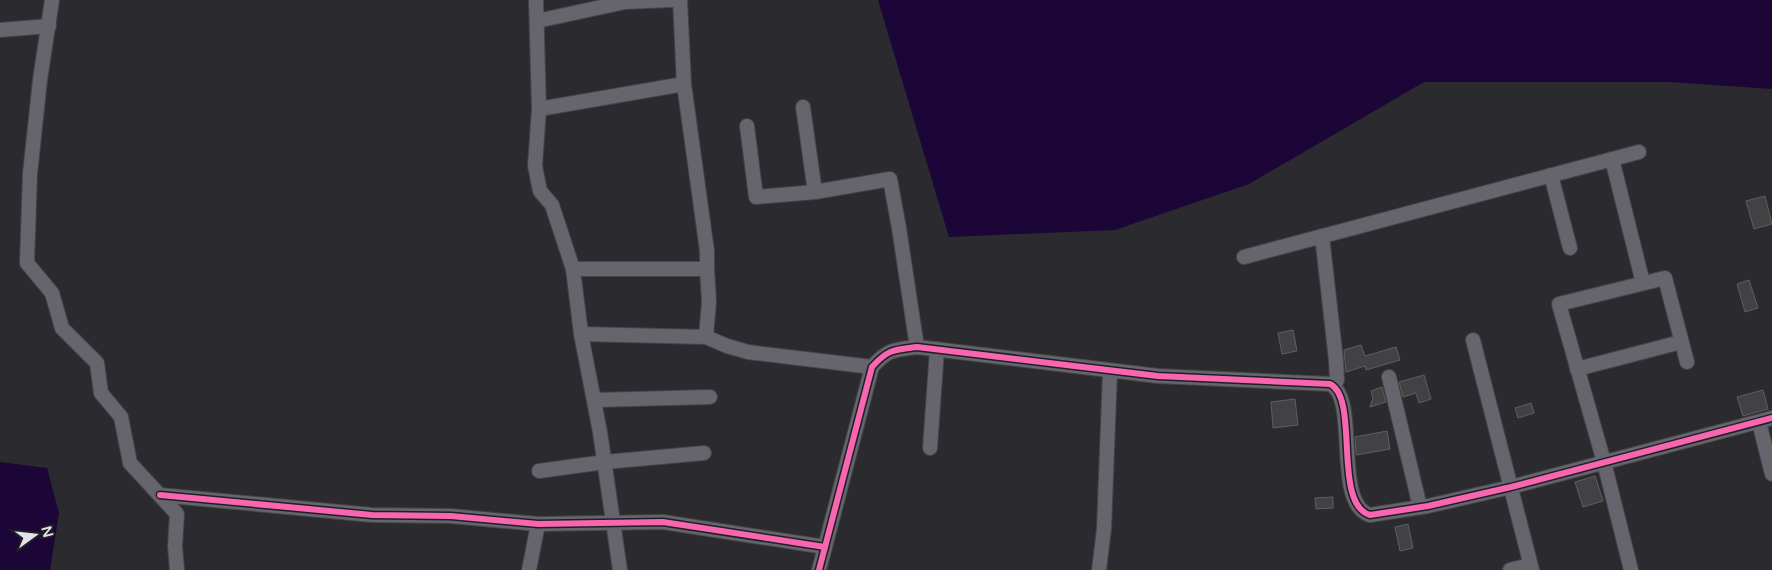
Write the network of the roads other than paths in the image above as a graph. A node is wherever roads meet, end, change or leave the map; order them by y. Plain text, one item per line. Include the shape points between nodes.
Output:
1 (52, 0) edge
2 (536, 0) edge
3 (670, 0) edge
4 (680, 0) edge
5 (537, 21) junction
6 (49, 26) junction
7 (0, 30) edge
8 (684, 84) junction
9 (803, 107) dead end
10 (539, 109) junction
11 (747, 126) dead end
12 (1639, 152) dead end
13 (1612, 159) junction
14 (1551, 175) junction
15 (815, 192) junction
16 (1322, 236) junction
17 (1570, 248) dead end
18 (1244, 257) dead end
19 (573, 269) junction
20 (707, 269) junction
21 (1643, 283) junction
22 (581, 334) junction
23 (706, 337) junction
24 (1473, 340) dead end
25 (1682, 342) junction
26 (917, 347) junction
27 (937, 349) junction
28 (1686, 362) dead end
29 (872, 367) junction
30 (1577, 369) junction
31 (1110, 371) junction
32 (1388, 377) dead end
33 (1334, 386) junction
34 (710, 397) dead end
35 (594, 400) junction
36 (1766, 420) edge
37 (930, 448) dead end
38 (704, 453) dead end
39 (605, 462) junction
40 (1604, 462) junction
41 (538, 470) dead end
42 (1772, 474) edge
43 (1511, 487) junction
44 (160, 495) junction
45 (1420, 507) junction
46 (614, 522) junction
47 (538, 524) junction
48 (825, 547) junction
49 (1531, 568) edge
50 (177, 570) edge
51 (529, 570) edge
52 (620, 570) edge
53 (819, 570) edge
54 (1100, 570) edge
55 (1510, 570) edge
56 (1631, 570) edge

1 - 6 street
2 - 5 street
3 - 5 street via 625,2
4 - 8 street
5 - 10 street
6 - 7 street
6 - 44 street via 30,174 27,263 52,293 62,328 97,363 101,393 121,417 130,463
8 - 10 street
8 - 20 street
9 - 15 street
10 - 19 street via 535,166 540,191 552,205
11 - 15 street via 756,197
12 - 13 street
13 - 14 street
13 - 21 street
14 - 16 street
14 - 17 street
15 - 26 street via 890,179
16 - 18 street
16 - 33 street via 1336,360 1337,380
19 - 20 street
19 - 22 street
20 - 23 street
21 - 25 street via 1665,278
21 - 30 street via 1559,304
22 - 23 street
22 - 35 street
23 - 29 street via 748,352
24 - 43 street
25 - 28 street
25 - 30 street
26 - 27 street
26 - 29 street via 884,353
27 - 31 street
27 - 37 street
29 - 48 street
30 - 40 street
31 - 33 street via 1328,383
31 - 54 street
32 - 45 street
33 - 45 street via 1342,400 1348,464 1358,509 1370,515
34 - 35 street
35 - 39 street
36 - 40 street
36 - 42 street
38 - 39 street
39 - 41 street
39 - 46 street
40 - 43 street
40 - 56 street
43 - 45 street
43 - 49 street
44 - 47 street via 372,515 451,516
44 - 50 street via 177,514
46 - 47 street
46 - 48 street via 663,522
46 - 52 street
47 - 51 street
48 - 53 street
49 - 55 street

